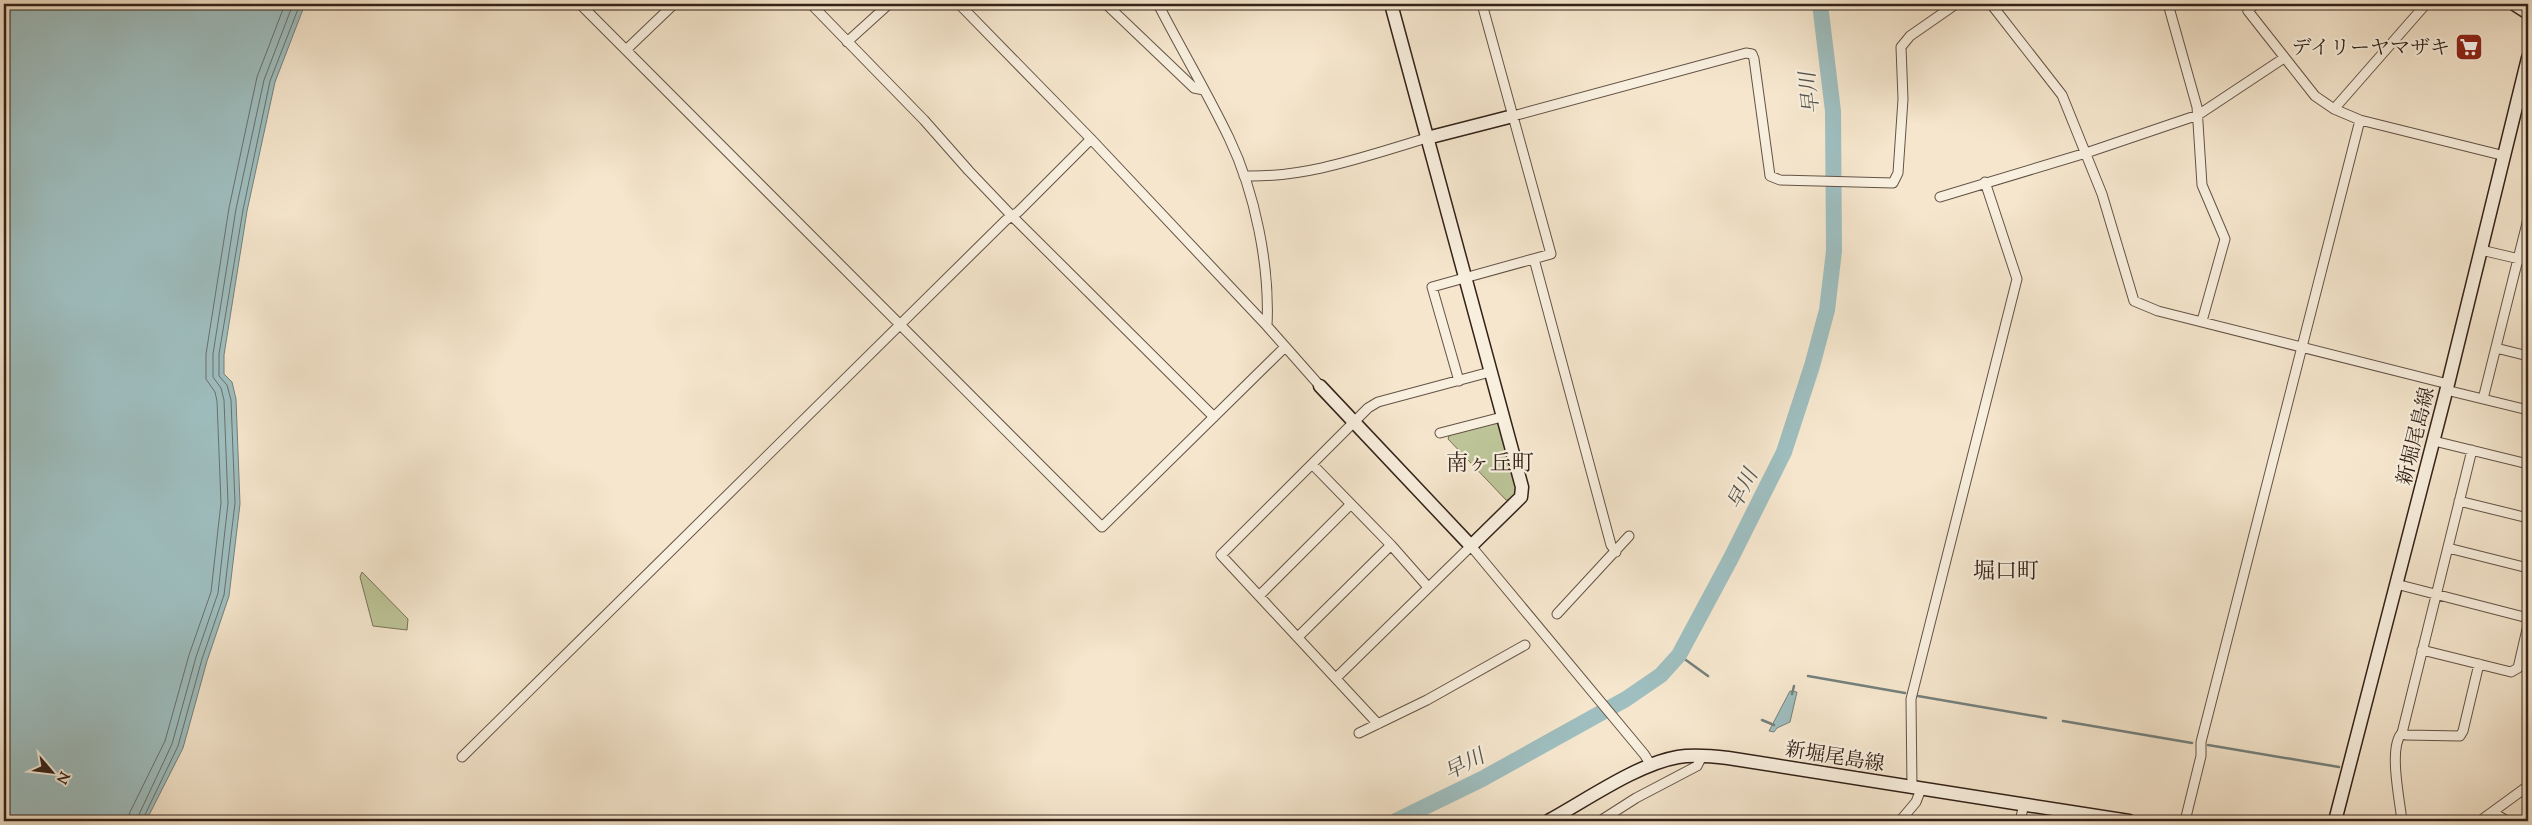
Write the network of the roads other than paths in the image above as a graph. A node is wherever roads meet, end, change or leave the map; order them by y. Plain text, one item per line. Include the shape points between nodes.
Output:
1 (580, 4) edge
2 (674, 4) edge
3 (811, 4) edge
4 (889, 4) edge
5 (959, 4) edge
6 (1106, 4) edge
7 (1158, 4) edge
8 (1391, 4) edge
9 (1482, 4) edge
10 (1956, 4) edge
11 (1991, 4) edge
12 (2168, 4) edge
13 (2254, 4) edge
14 (2426, 4) edge
15 (2514, 4) edge
16 (2528, 13) edge
17 (847, 42) junction
18 (627, 49) junction
19 (2284, 58) junction
20 (2528, 58) edge
21 (1204, 90) junction
22 (2334, 109) junction
23 (2198, 115) junction
24 (1513, 116) junction
25 (2360, 120) junction
26 (1427, 138) junction
27 (1091, 139) junction
28 (2086, 152) junction
29 (2504, 156) junction
30 (1244, 176) junction
31 (1985, 182) junction
32 (1940, 197) dead end
33 (1011, 215) junction
34 (2528, 220) edge
35 (2481, 250) junction
36 (2518, 258) junction
37 (1534, 259) junction
38 (2528, 261) edge
39 (1465, 277) junction
40 (2202, 321) junction
41 (900, 326) junction
42 (1267, 326) junction
43 (1285, 347) junction
44 (2301, 347) junction
45 (2496, 348) junction
46 (2528, 356) edge
47 (1490, 372) junction
48 (1459, 381) junction
49 (1320, 386) joint
50 (2447, 387) junction
51 (2483, 399) junction
52 (2528, 410) edge
53 (1214, 417) junction
54 (1502, 417) junction
55 (1354, 422) junction
56 (1440, 433) dead end
57 (2434, 440) junction
58 (2472, 450) junction
59 (1312, 464) junction
60 (2528, 464) edge
61 (2459, 501) junction
62 (1351, 504) junction
63 (2528, 518) edge
64 (1629, 536) dead end
65 (1391, 545) junction
66 (1471, 546) junction
67 (2448, 548) junction
68 (1616, 552) junction
69 (2528, 568) edge
70 (2396, 584) junction
71 (1428, 587) junction
72 (2436, 594) junction
73 (1259, 596) junction
74 (1557, 614) dead end
75 (2528, 618) edge
76 (2528, 625) edge
77 (1298, 637) junction
78 (1525, 644) dead end
79 (2422, 650) junction
80 (2479, 664) junction
81 (1336, 678) junction
82 (1378, 724) junction
83 (1359, 733) dead end
84 (2402, 733) junction
85 (1702, 756) junction
86 (462, 757) dead end
87 (1651, 765) junction
88 (2528, 786) edge
89 (1916, 788) junction
90 (2024, 804) junction
91 (2494, 813) junction
92 (1548, 821) edge
93 (1600, 821) edge
94 (1900, 821) edge
95 (2020, 821) edge
96 (2129, 821) edge
97 (2185, 821) edge
98 (2335, 821) edge
99 (2402, 821) edge
100 (2480, 821) edge
101 (2507, 821) edge

1 - 18 street
2 - 18 street
3 - 17 street
4 - 17 street
5 - 27 street
6 - 21 street via 1194,88
7 - 21 street
8 - 26 main road
9 - 24 street
10 - 24 street via 1910,36 1901,47 1903,99 1898,174 1893,183 1780,180 1770,176 1754,59 1746,52
11 - 28 street via 2062,95
12 - 23 street
13 - 19 street via 2248,11
14 - 22 street
15 - 16 main road
17 - 33 street
18 - 41 street
19 - 22 street via 2315,96
19 - 23 street
20 - 29 main road, 新堀尾島線
21 - 30 street via 1230,139
22 - 25 street
23 - 28 street
23 - 40 street via 2202,185 2225,239
24 - 26 main road
24 - 37 street via 1552,254
25 - 29 street
25 - 44 street
26 - 30 street via 1303,173
26 - 39 main road
27 - 33 street via 1018,212
27 - 42 street
28 - 31 street
28 - 40 street via 2134,301 2158,311
29 - 35 main road, 新堀尾島線
30 - 42 street via 1259,233
31 - 32 street
31 - 89 street via 2018,279 1911,700
33 - 41 street
33 - 53 street
34 - 36 street
35 - 36 street
35 - 50 main road, 新堀尾島線
36 - 38 street
36 - 45 street
37 - 39 street
37 - 68 street via 1580,437 1611,545
39 - 47 main road
39 - 48 street via 1432,287
40 - 44 street
41 - 53 street via 1102,526
41 - 86 street
42 - 43 street
43 - 49 street
43 - 53 street
44 - 50 street
44 - 97 street
45 - 46 street
45 - 51 street
47 - 48 street
47 - 54 main road
48 - 55 street via 1378,402
49 - 55 main road
50 - 51 street
50 - 57 main road, 新堀尾島線
51 - 52 street
54 - 56 street
54 - 66 main road via 1522,494
55 - 59 street
55 - 66 main road
57 - 58 street
57 - 70 main road, 新堀尾島線
58 - 60 street
58 - 61 street
59 - 62 street
59 - 73 street via 1221,555
61 - 63 street
61 - 67 street
62 - 65 street
62 - 73 street
64 - 68 street
65 - 71 street
65 - 77 street
66 - 71 street
66 - 87 street
67 - 69 street
67 - 72 street
68 - 74 street
70 - 72 street
70 - 98 main road, 新堀尾島線
71 - 81 street
72 - 75 street
72 - 79 street
73 - 77 street
76 - 80 street via 2518,668 2514,672
77 - 81 street
78 - 82 street
79 - 80 street
79 - 84 street
80 - 84 street via 2460,736
81 - 82 street
82 - 83 street
84 - 99 street via 2398,736 2395,751
85 - 87 main road, 新堀尾島線 via 1678,756
85 - 89 main road, 新堀尾島線
85 - 93 street via 1697,766
87 - 92 main road, 新堀尾島線
88 - 91 street
89 - 90 main road, 新堀尾島線
89 - 94 street via 1916,802
90 - 95 street
90 - 96 main road, 新堀尾島線
91 - 100 street
91 - 101 street

